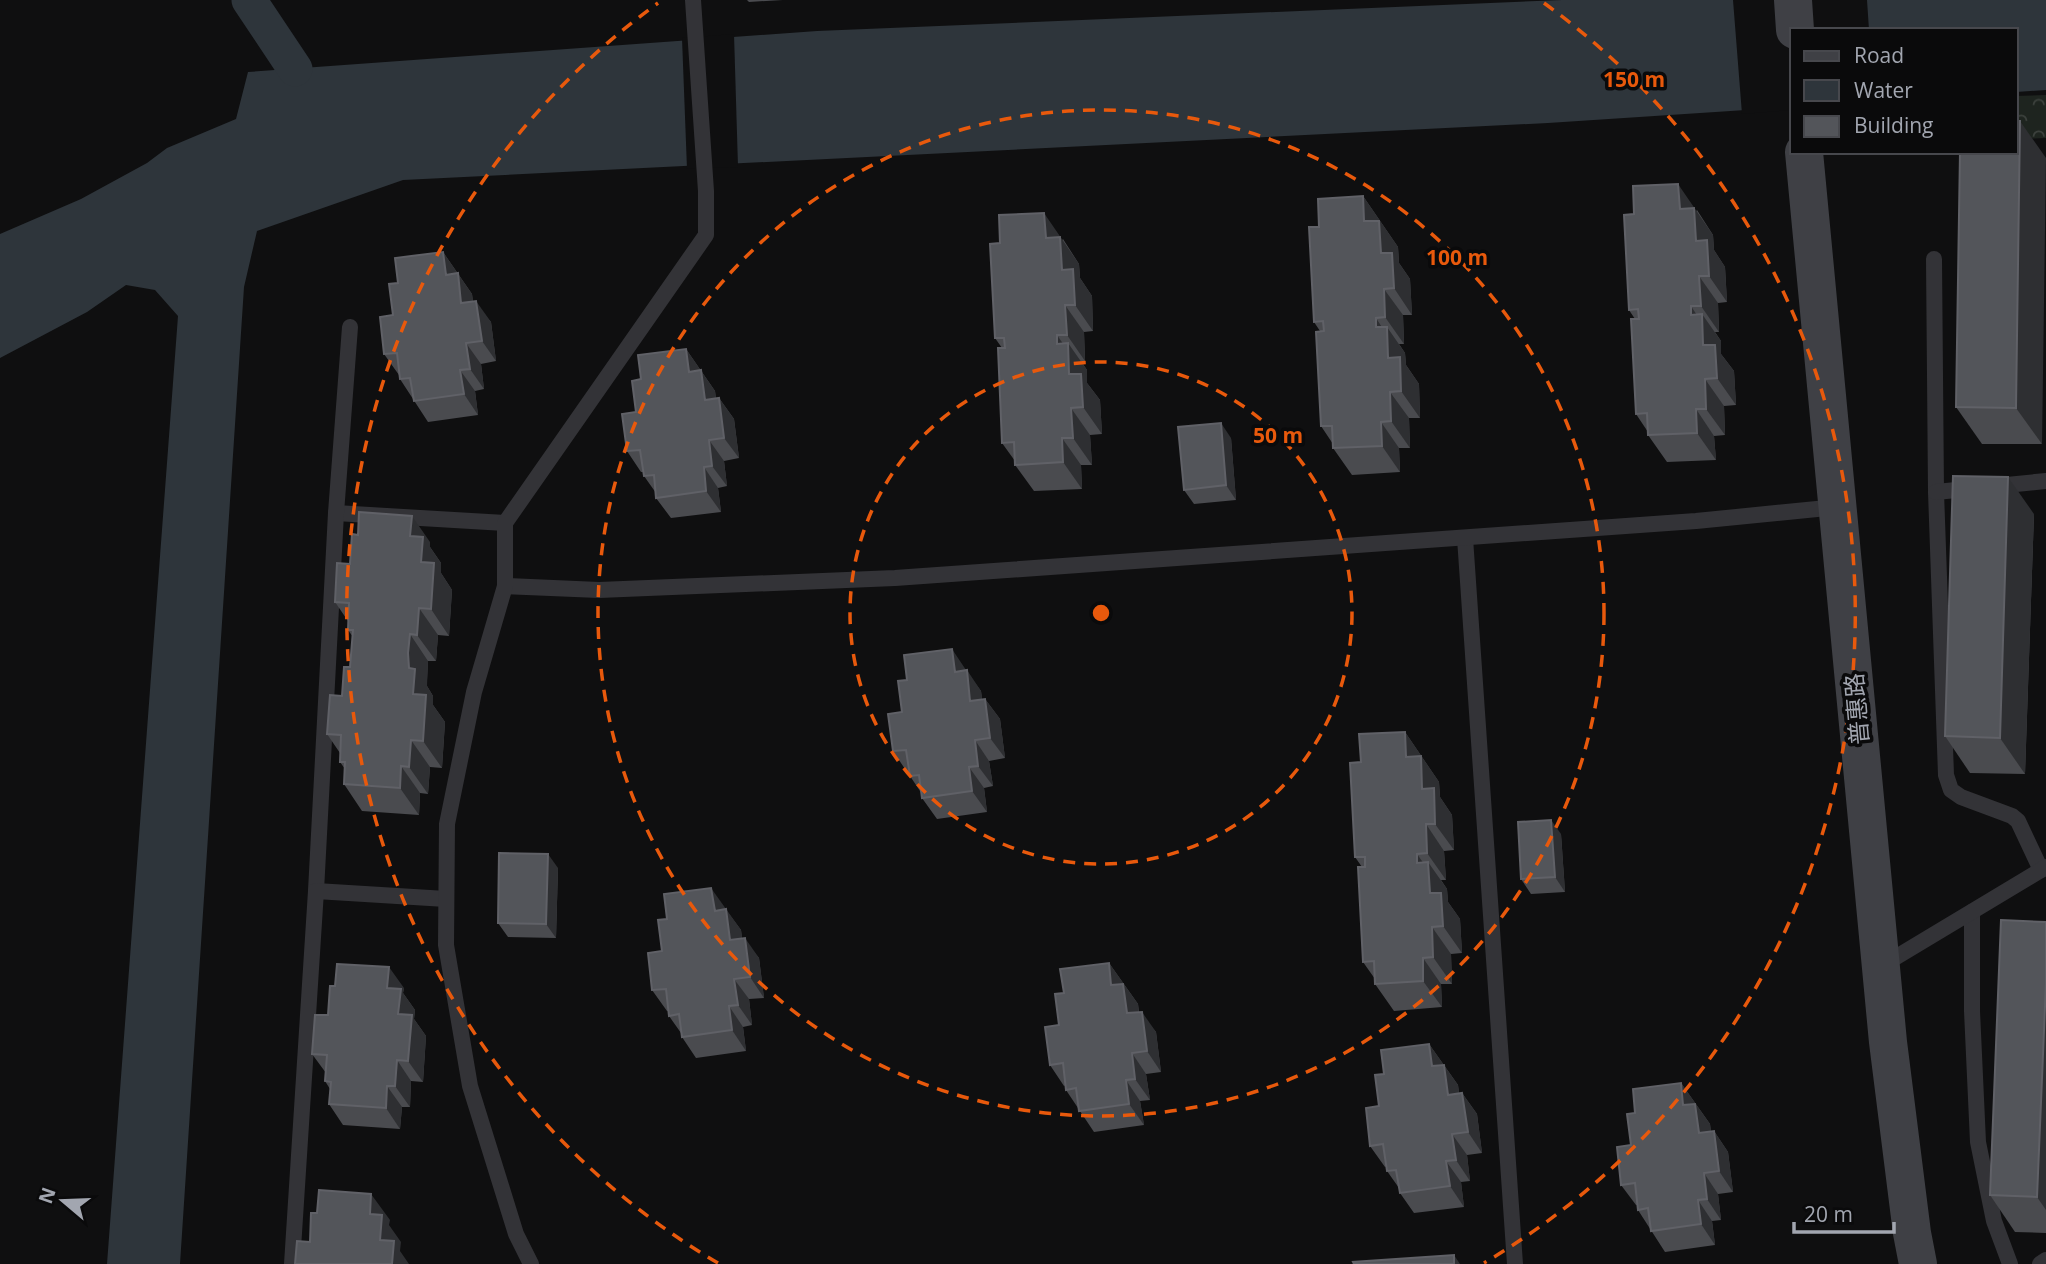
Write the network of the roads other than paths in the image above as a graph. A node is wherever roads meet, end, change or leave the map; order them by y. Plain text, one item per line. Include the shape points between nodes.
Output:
1 (693, 0) edge
2 (1793, 0) edge
3 (1795, 28) edge
4 (1804, 154) edge
5 (1934, 259) dead end
6 (350, 327) dead end
7 (2046, 481) edge
8 (1936, 492) junction
9 (1837, 507) junction
10 (336, 513) junction
11 (505, 523) junction
12 (1465, 538) junction
13 (505, 586) junction
14 (2043, 869) edge
15 (316, 891) junction
16 (446, 899) junction
17 (1972, 912) junction
18 (1881, 966) junction
19 (2046, 1260) edge
20 (292, 1264) edge
21 (531, 1264) edge
22 (1516, 1264) edge
23 (1918, 1264) edge
24 (2010, 1264) edge
25 (2040, 1264) edge

1 - 11 lane via 706,235
2 - 3 main road
4 - 9 main road, 普惠路
5 - 8 lane
6 - 10 lane
7 - 8 lane
8 - 14 lane via 1946,775 1951,790 1961,797 2018,821
9 - 12 lane
9 - 18 main road, 普惠路
10 - 11 lane
10 - 15 lane
11 - 13 lane
12 - 13 lane via 895,578 599,590
12 - 22 lane
13 - 16 lane via 474,692 447,824
14 - 17 lane
15 - 16 lane
15 - 20 lane
16 - 21 lane via 446,945 470,1086 516,1234
17 - 18 lane
17 - 24 lane via 1978,1142 1994,1221
18 - 23 main road, 普惠路
19 - 25 lane

